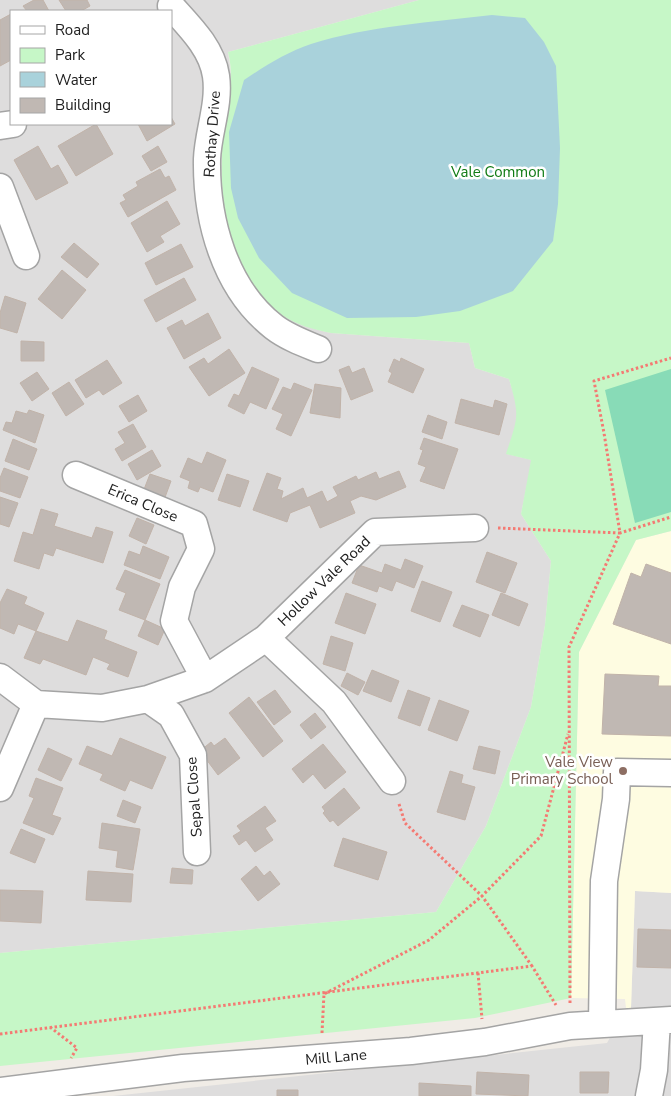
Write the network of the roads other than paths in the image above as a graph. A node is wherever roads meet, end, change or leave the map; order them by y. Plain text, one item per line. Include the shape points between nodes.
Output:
1 (172, 6) edge
2 (0, 187) edge
3 (26, 256) dead end
4 (318, 349) dead end
5 (76, 475) dead end
6 (475, 528) road end
7 (266, 638) junction
8 (0, 677) edge
9 (205, 679) junction
10 (148, 699) junction
11 (36, 704) junction
12 (671, 773) edge
13 (392, 781) road end
14 (0, 788) edge
15 (197, 852) dead end
16 (664, 1020) edge
17 (602, 1024) junction
18 (0, 1091) edge
19 (649, 1096) edge

1 - 4 street, Rothay Drive via 195,32 211,58 216,76 207,158 209,202 219,247 242,292 262,317 287,336
2 - 3 street
5 - 9 street, Erica Close via 194,524 201,549 182,587 174,621
6 - 7 street, Hollow Vale Road via 375,532
7 - 9 street, Hollow Vale Road
7 - 13 street via 334,702
8 - 11 street
9 - 10 street, Hollow Vale Road
10 - 11 street, Hollow Vale Road via 102,708
10 - 15 street, Sepal Close via 171,715 193,755
11 - 14 street
12 - 17 street via 617,772 604,880
16 - 17 street, Mill Lane
16 - 19 street
17 - 18 street, Mill Lane via 570,1026 484,1042 322,1059 183,1068

